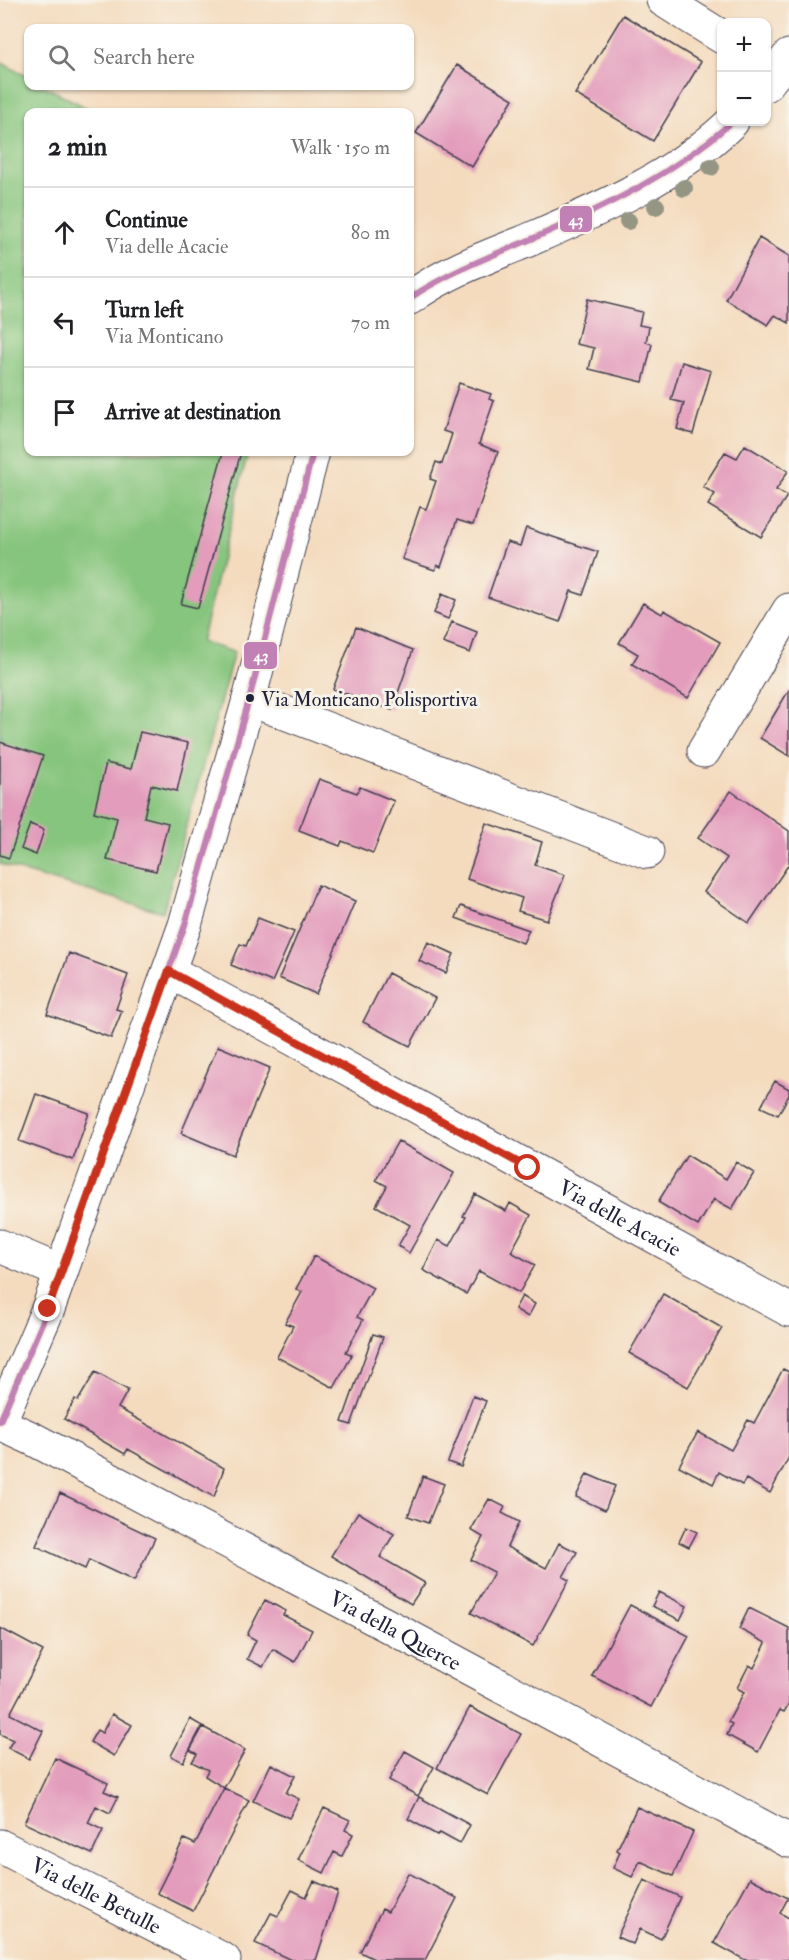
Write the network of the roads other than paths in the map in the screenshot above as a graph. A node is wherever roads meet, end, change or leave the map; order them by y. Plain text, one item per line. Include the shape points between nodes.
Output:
1 (663, 0) edge
2 (717, 34) edge
3 (728, 126) edge
4 (414, 295) edge
5 (312, 456) edge
6 (789, 610) edge
7 (249, 699) junction
8 (704, 751) dead end
9 (647, 852) dead end
10 (169, 971) junction
11 (0, 1246) edge
12 (61, 1272) junction
13 (789, 1310) edge
14 (0, 1422) edge
15 (789, 1841) edge
16 (0, 1846) edge
17 (224, 1960) edge

1 - 2 street
3 - 4 street via 684,162 652,181 586,215 456,270
5 - 7 street
6 - 8 street
7 - 9 street
7 - 10 street
10 - 12 street
10 - 13 street, Via delle Acacie
11 - 12 street
12 - 14 street
14 - 15 street, Via della Querce
16 - 17 street, Via delle Betulle

